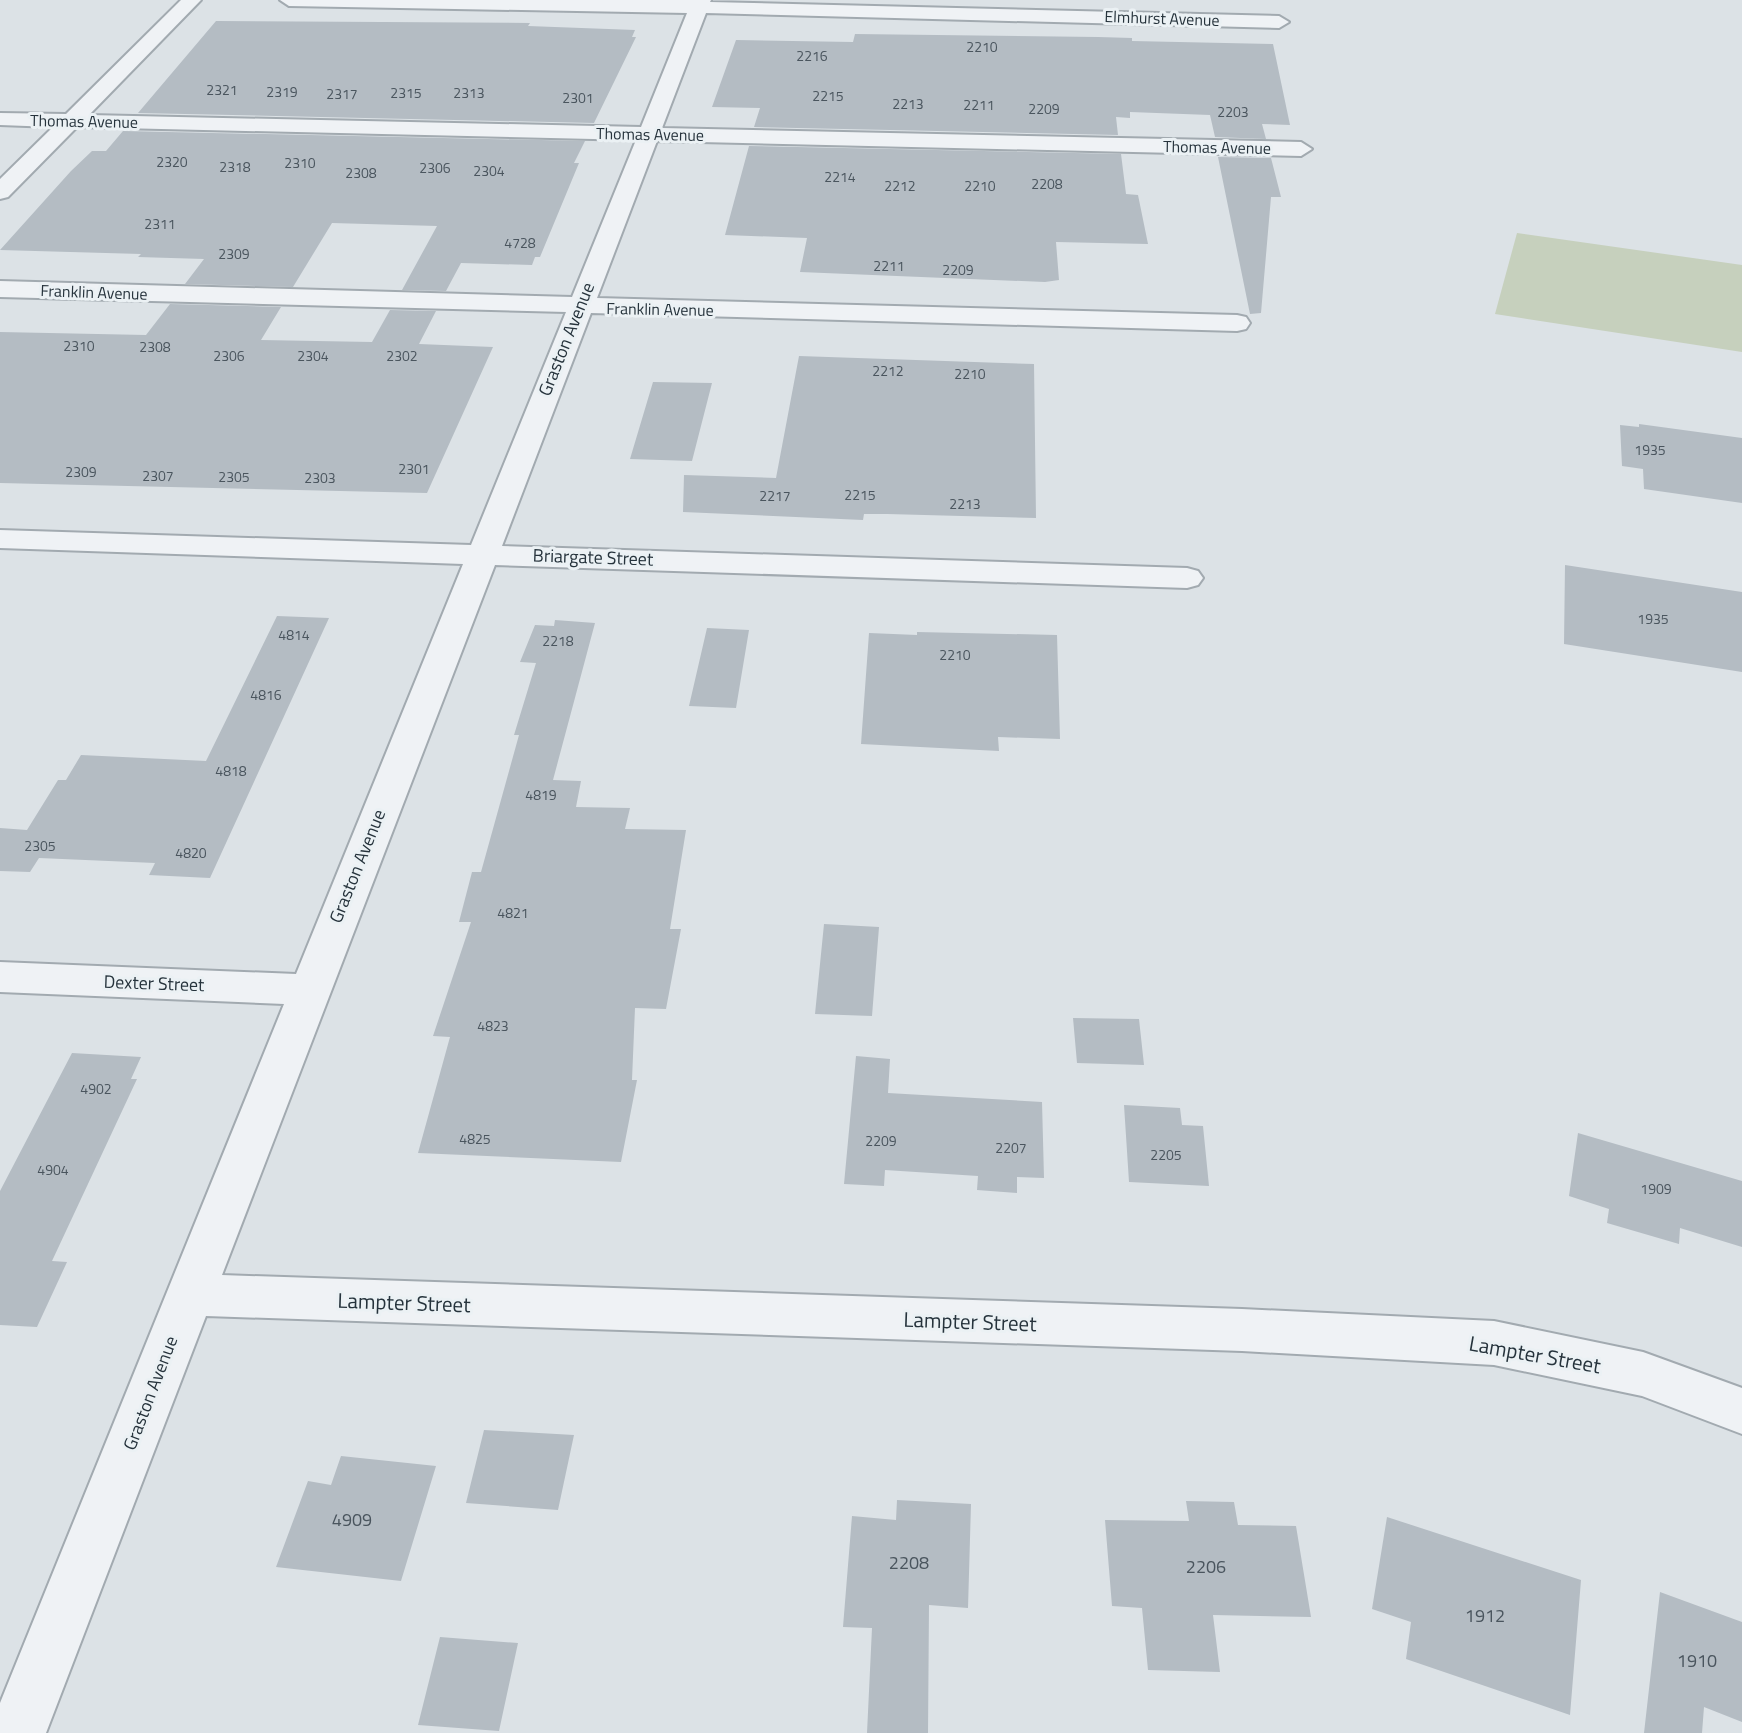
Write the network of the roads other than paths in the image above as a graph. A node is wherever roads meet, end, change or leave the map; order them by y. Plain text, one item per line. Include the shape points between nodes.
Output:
1 (192, 0) edge
2 (289, 0) edge
3 (700, 4) edge
4 (1279, 22) dead end
5 (0, 119) edge
6 (73, 120) junction
7 (647, 134) junction
8 (1301, 149) dead end
9 (0, 192) edge
10 (0, 289) edge
11 (578, 307) junction
12 (1237, 323) dead end
13 (0, 539) edge
14 (481, 555) junction
15 (1186, 578) dead end
16 (0, 977) edge
17 (308, 990) junction
18 (188, 1295) junction
19 (1742, 1411) edge
20 (17, 1733) edge

1 - 6 street
2 - 3 street, Elmhurst Avenue
3 - 4 street, Elmhurst Avenue
3 - 7 street, Graston Avenue
5 - 6 street, Thomas Avenue
6 - 7 street, Thomas Avenue
6 - 9 street
7 - 8 street, Thomas Avenue
7 - 11 street, Graston Avenue
10 - 11 street, Franklin Avenue
11 - 12 street, Franklin Avenue
11 - 14 street, Graston Avenue
13 - 14 street, Briargate Street
14 - 15 street, Briargate Street
14 - 17 street, Graston Avenue
16 - 17 street, Dexter Street
17 - 18 street, Graston Avenue
18 - 19 street, Lampter Street via 1242,1330 1494,1343 1643,1374
18 - 20 street, Graston Avenue

